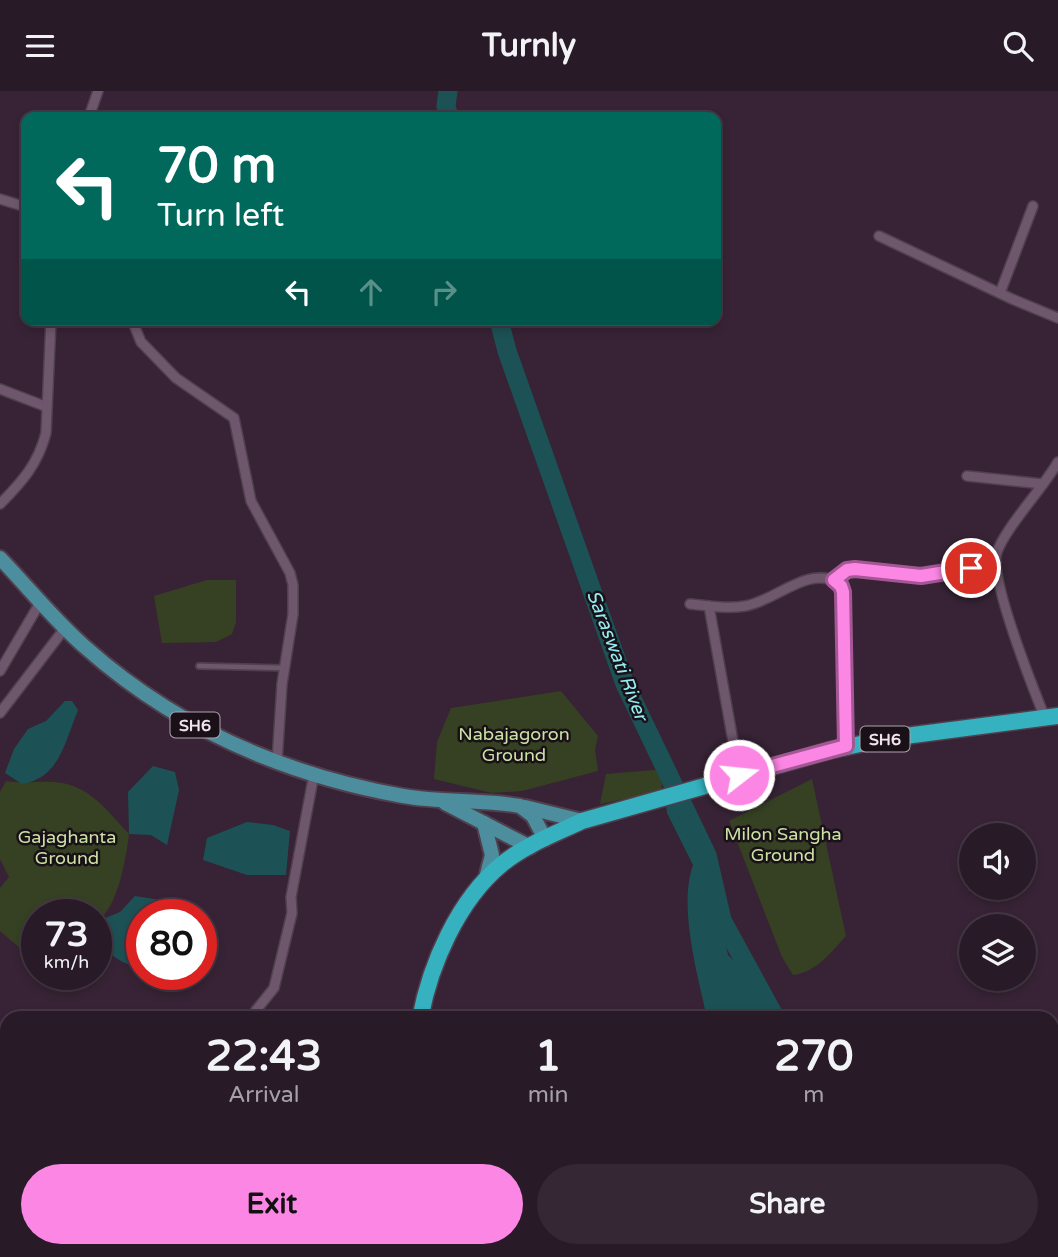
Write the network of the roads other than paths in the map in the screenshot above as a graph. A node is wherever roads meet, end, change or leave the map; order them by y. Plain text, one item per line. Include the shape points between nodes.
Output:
1 (98, 91) edge
2 (91, 112) edge
3 (0, 199) edge
4 (21, 205) edge
5 (1033, 206) dead end
6 (879, 236) dead end
7 (1000, 293) junction
8 (1058, 318) edge
9 (51, 326) edge
10 (134, 326) edge
11 (0, 389) edge
12 (47, 407) junction
13 (1058, 462) edge
14 (967, 476) dead end
15 (1043, 484) junction
16 (0, 504) edge
17 (0, 558) edge
18 (996, 563) junction
19 (834, 580) junction
20 (41, 601) junction
21 (690, 604) dead end
22 (709, 606) junction
23 (65, 628) junction
24 (199, 666) dead end
25 (285, 668) junction
26 (0, 671) edge
27 (1, 710) edge
28 (1051, 717) edge
29 (846, 746) junction
30 (277, 762) junction
31 (314, 774) junction
32 (739, 775) junction
33 (440, 800) junction
34 (520, 806) junction
35 (582, 821) junction
36 (484, 823) junction
37 (537, 843) junction
38 (485, 883) junction
39 (255, 1011) edge
40 (422, 1011) edge

1 - 2 street
3 - 4 street
5 - 7 street
6 - 7 street
7 - 8 street
9 - 12 street
10 - 25 street via 141,342 176,378 234,418 250,501 293,585
11 - 12 street
12 - 16 street via 46,433 37,461
13 - 15 street
14 - 15 street
15 - 18 street via 1003,541
17 - 20 main road, SH6
18 - 19 street via 921,576 855,569
18 - 28 street via 1020,650
19 - 22 street via 801,582 746,606
19 - 29 street via 843,592
20 - 23 main road, SH6
20 - 26 street
21 - 22 street
22 - 32 street
23 - 27 street
23 - 30 main road, SH6 via 156,702 216,736
24 - 25 lane
25 - 30 street
28 - 29 highway, SH6
29 - 32 highway, SH6
30 - 31 main road, SH6
31 - 33 main road, SH6 via 403,796
31 - 39 street via 292,913 274,988
32 - 35 highway, SH6
33 - 34 main road, SH6
33 - 36 main road, SH6
34 - 35 main road
34 - 37 main road via 533,816
35 - 37 highway, SH6
36 - 37 main road, SH6
36 - 38 main road via 492,855
37 - 38 highway via 500,866
38 - 40 highway via 441,947

